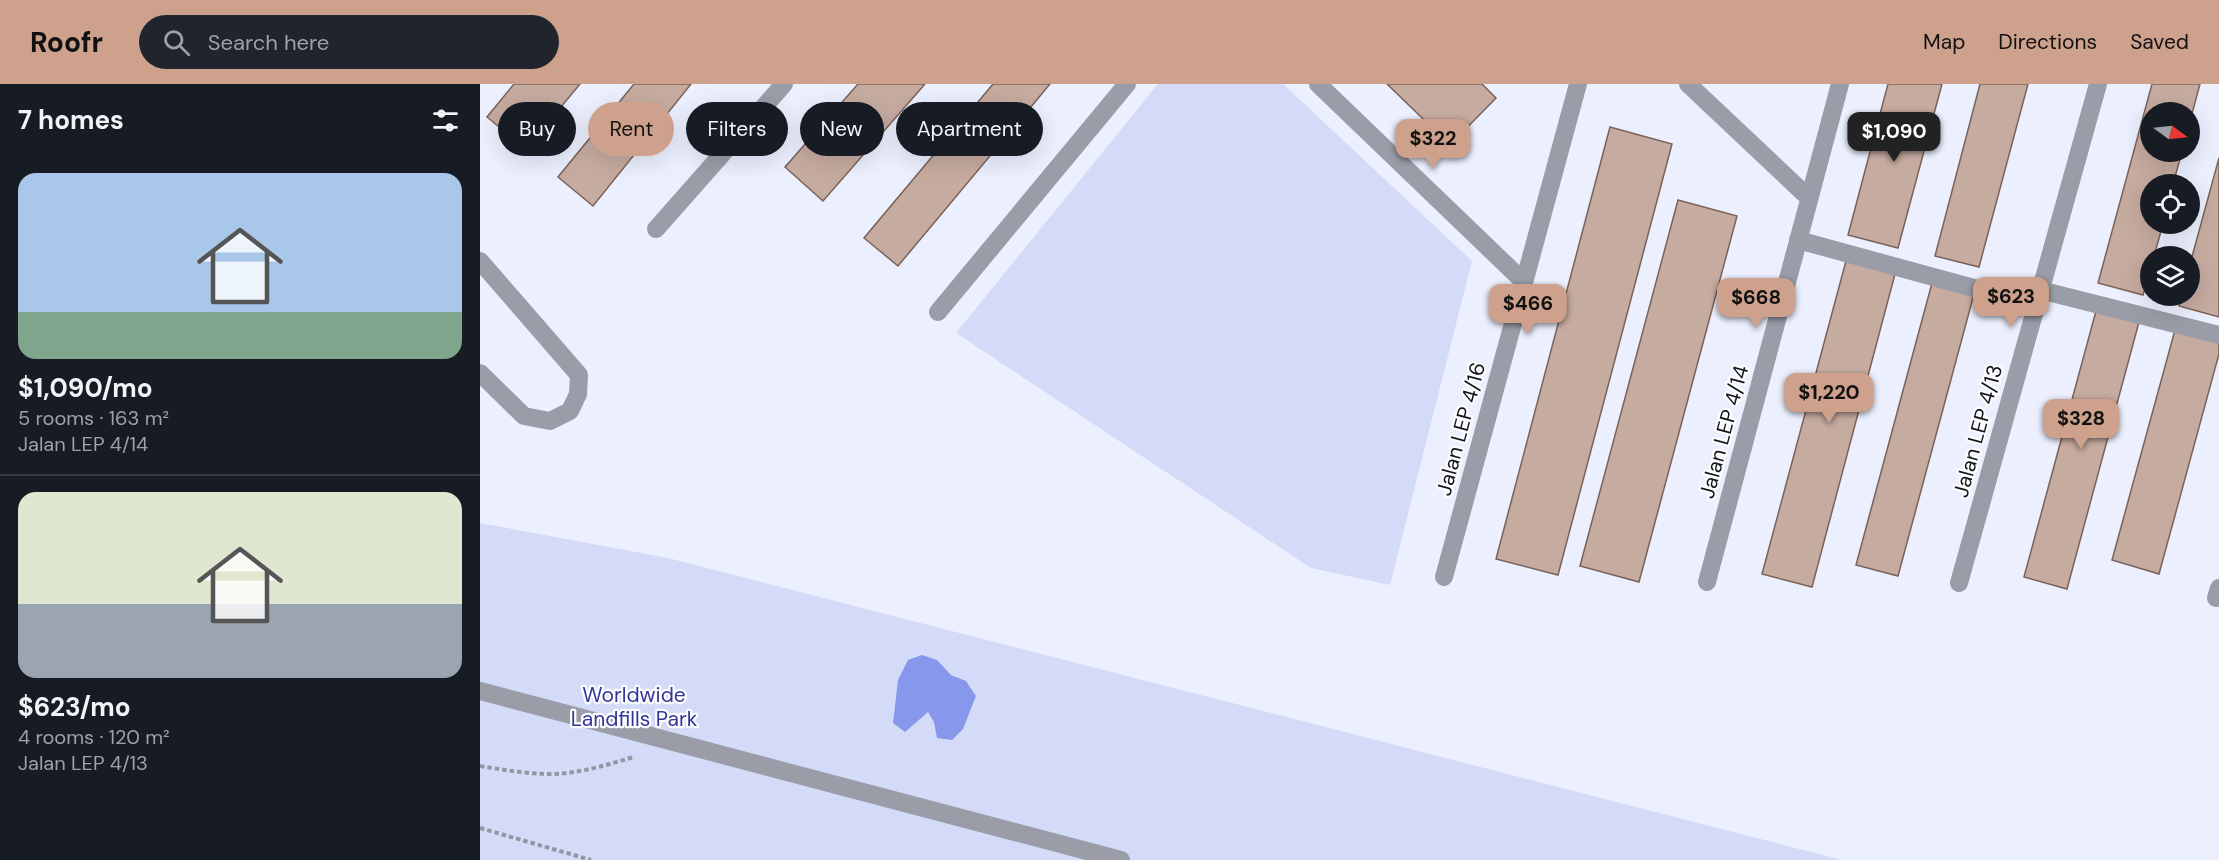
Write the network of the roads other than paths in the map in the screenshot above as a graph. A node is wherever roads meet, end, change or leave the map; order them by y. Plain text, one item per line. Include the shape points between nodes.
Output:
1 (1127, 84) edge
2 (1318, 84) edge
3 (1578, 84) edge
4 (1688, 84) edge
5 (1840, 84) edge
6 (2098, 84) edge
7 (779, 86) edge
8 (1809, 198) junction
9 (656, 230) dead end
10 (1798, 240) junction
11 (480, 261) edge
12 (1524, 282) junction
13 (2038, 297) junction
14 (938, 312) dead end
15 (2219, 335) edge
16 (480, 372) edge
17 (1444, 577) dead end
18 (1707, 582) dead end
19 (1959, 583) dead end
20 (480, 691) edge
21 (1121, 860) edge

1 - 14 street
2 - 12 street
3 - 12 street, Jalan LEP 4/16
4 - 8 street
5 - 8 street, Jalan LEP 4/14
6 - 13 street, Jalan LEP 4/13
7 - 9 street
8 - 10 street, Jalan LEP 4/14
10 - 13 street
10 - 18 street, Jalan LEP 4/14
11 - 16 street via 579,375 578,394 570,411 550,421 524,416
12 - 17 street, Jalan LEP 4/16
13 - 15 street
13 - 19 street, Jalan LEP 4/13
20 - 21 street

